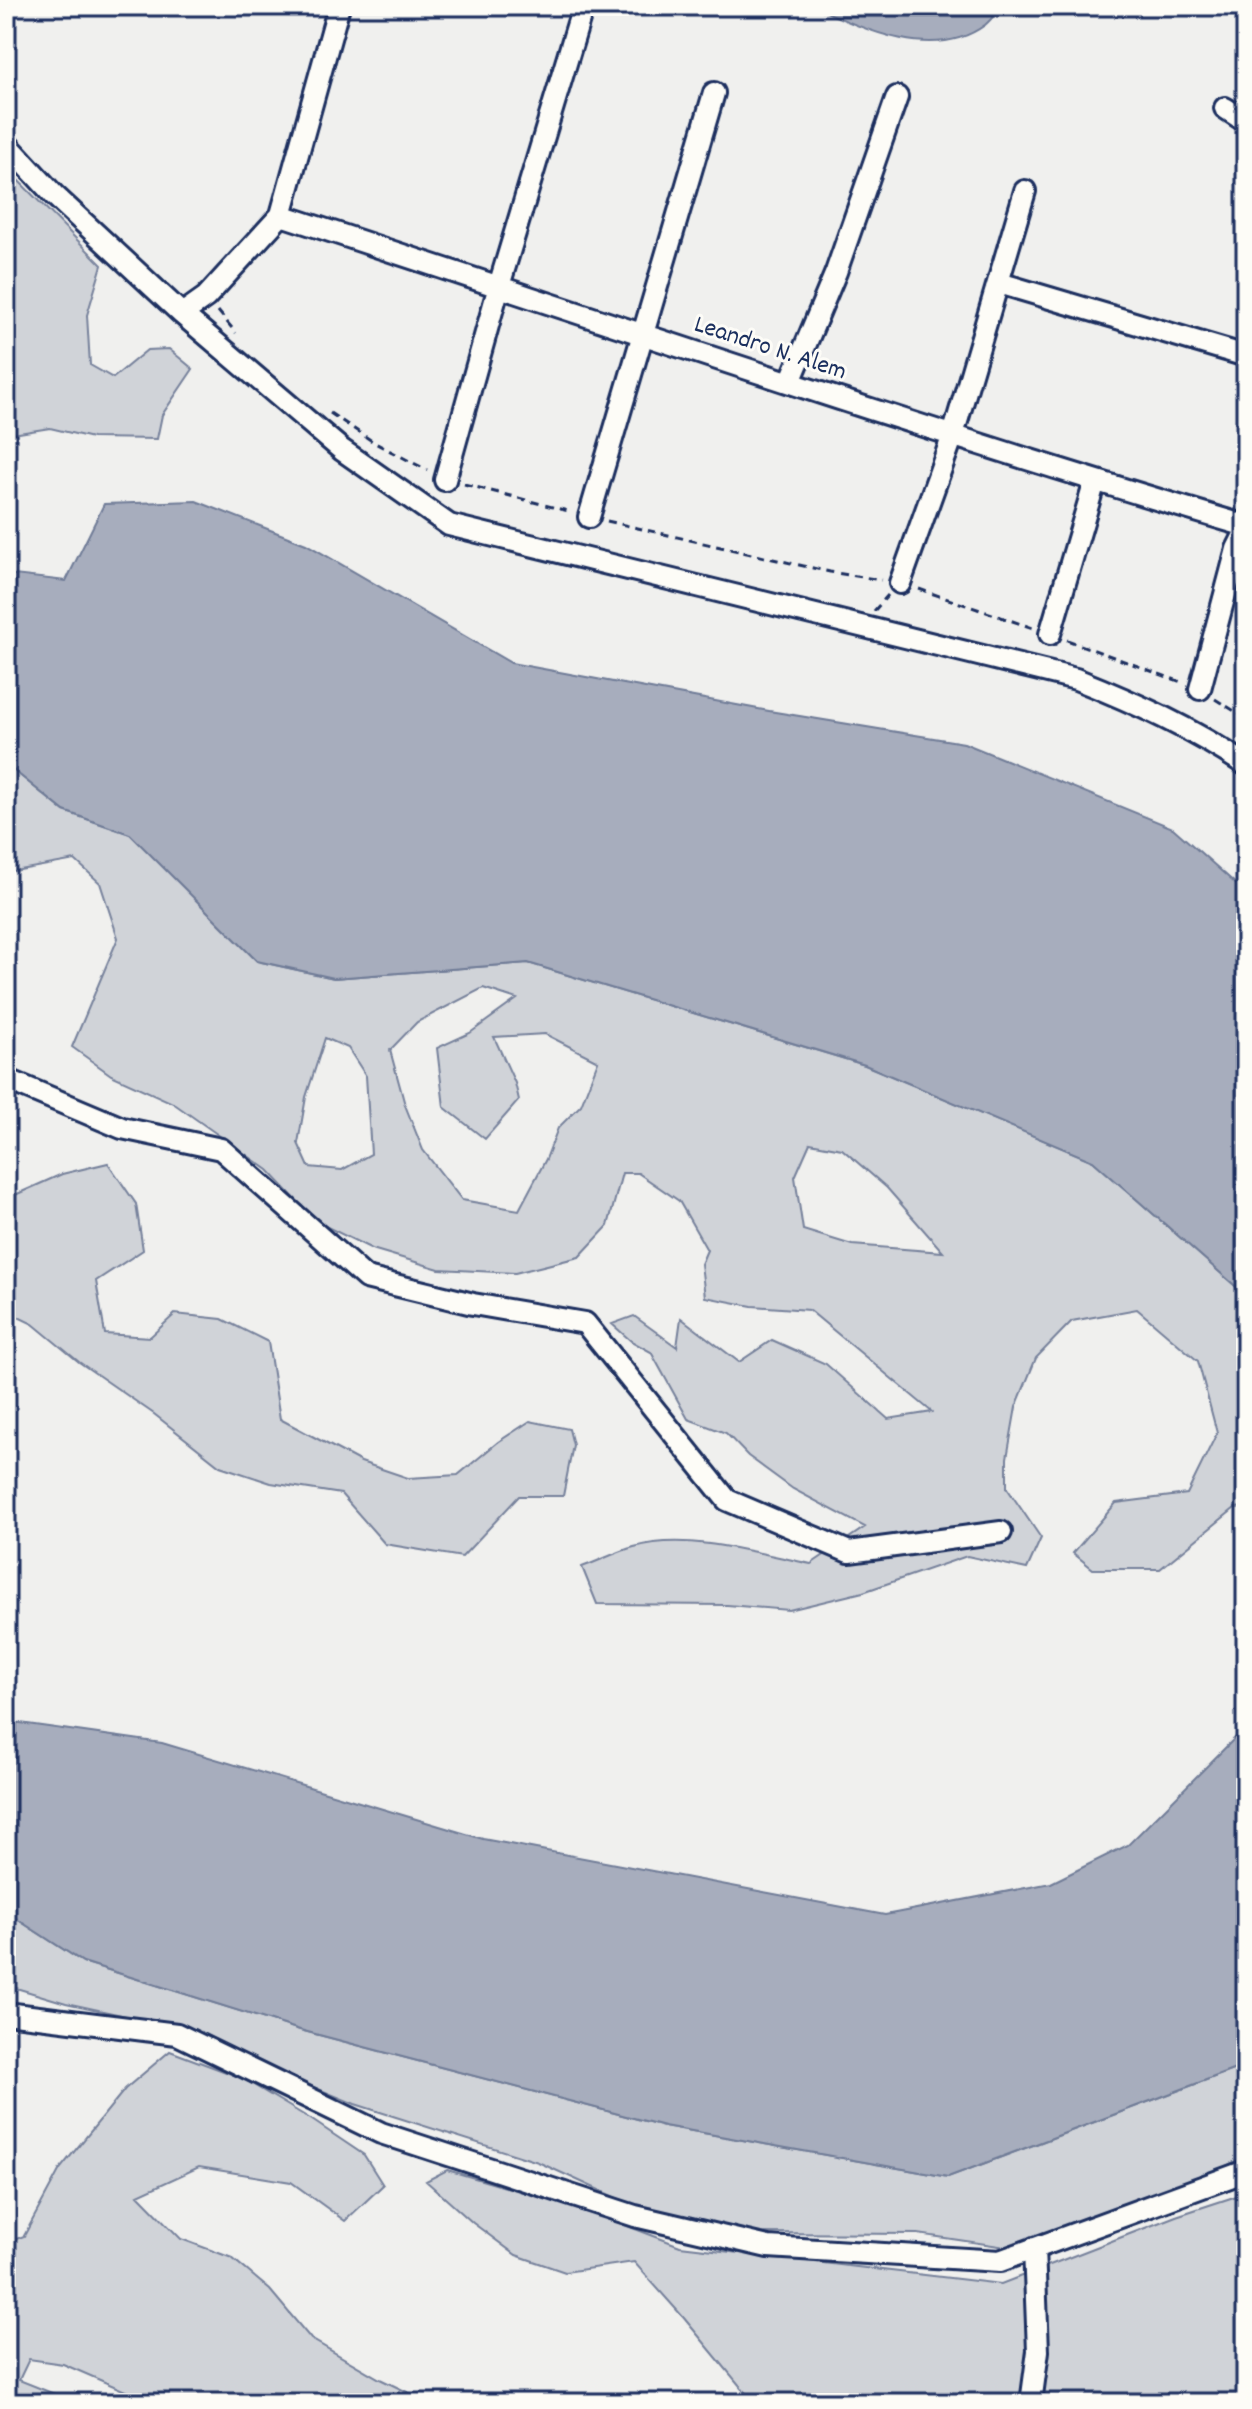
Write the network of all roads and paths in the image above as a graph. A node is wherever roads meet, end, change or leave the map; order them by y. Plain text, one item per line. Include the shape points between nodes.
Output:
1 (576, 6) edge
2 (336, 7) edge
3 (714, 93) dead end
4 (897, 97) dead end
5 (1225, 108) dead end
6 (1246, 122) edge
7 (6, 143) edge
8 (1025, 191) dead end
9 (281, 215) junction
10 (999, 283) junction
11 (499, 286) junction
12 (206, 297) junction
13 (182, 314) junction
14 (641, 335) junction
15 (244, 342) dead end
16 (1246, 356) edge
17 (790, 382) junction
18 (328, 411) dead end
19 (953, 435) junction
20 (445, 480) junction
21 (1095, 481) junction
22 (589, 517) junction
23 (1246, 528) edge
24 (900, 583) junction
25 (861, 625) junction
26 (1050, 634) junction
27 (1200, 689) junction
28 (1246, 718) edge
29 (1246, 765) edge
30 (6, 1079) edge
31 (1001, 1532) dead end
32 (6, 2013) edge
33 (1246, 2171) edge
34 (1034, 2248) junction
35 (1031, 2403) edge

1 - 11 street via 582,10
2 - 9 street
3 - 14 street
4 - 17 street via 836,272
5 - 6 street
7 - 13 street
8 - 10 street
9 - 11 street, Leandro N. Alem
9 - 12 street
10 - 16 street
10 - 19 street
11 - 14 street, Leandro N. Alem
11 - 20 street
12 - 13 street
12 - 15 path
13 - 25 street via 342,450 449,525
14 - 17 street, Leandro N. Alem
14 - 22 street
17 - 19 street, Leandro N. Alem
18 - 20 path
19 - 21 street, Leandro N. Alem
19 - 24 street
20 - 22 path
21 - 23 street, Leandro N. Alem
21 - 26 street
22 - 24 path
23 - 27 street
24 - 25 path
24 - 26 path
25 - 29 street via 1076,679 1147,708
26 - 27 path
27 - 28 path
30 - 31 street via 122,1128 221,1149 366,1278 585,1323 727,1500 849,1552
32 - 34 street via 177,2034 381,2133 635,2216 753,2244 1000,2261
33 - 34 street
34 - 35 street via 1038,2351

